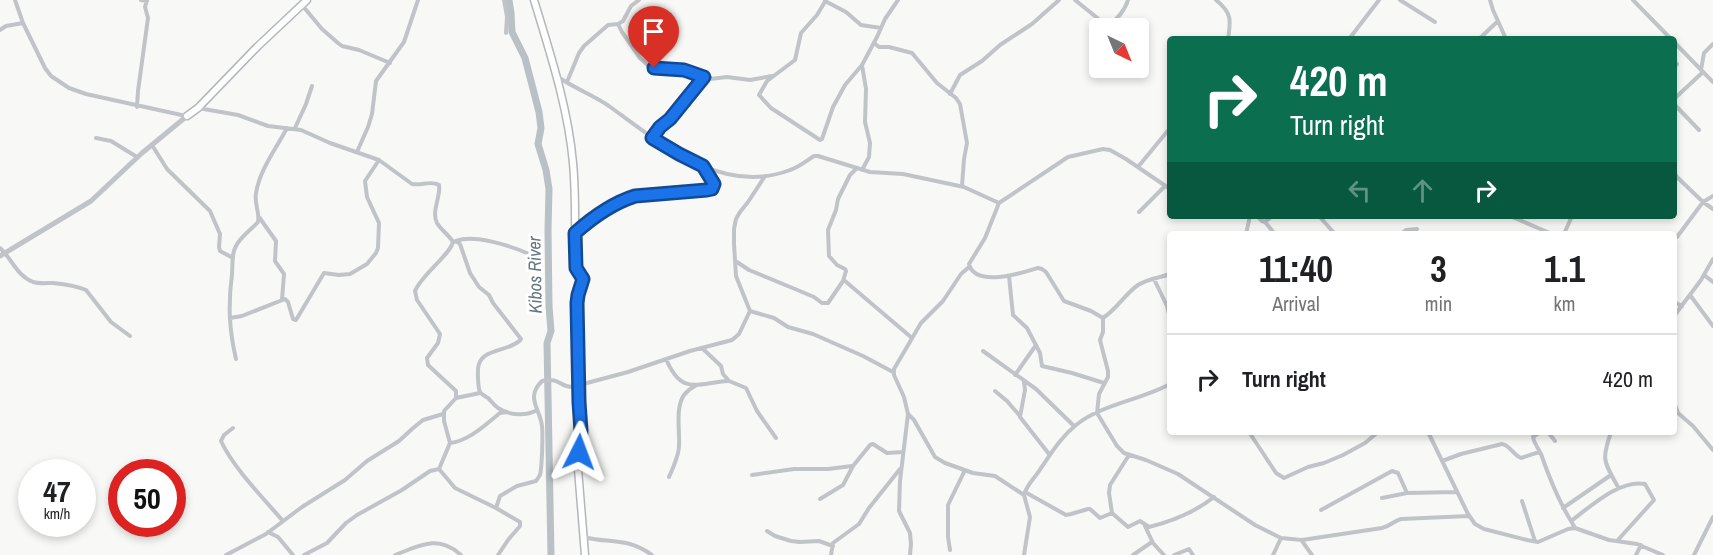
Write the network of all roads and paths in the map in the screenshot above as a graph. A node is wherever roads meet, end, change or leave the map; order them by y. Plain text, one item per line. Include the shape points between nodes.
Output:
1 (15, 0) edge
2 (141, 0) edge
3 (147, 0) edge
4 (418, 0) edge
5 (504, 0) edge
6 (534, 0) edge
7 (636, 0) edge
8 (898, 0) edge
9 (1059, 0) edge
10 (1075, 0) edge
11 (1128, 0) edge
12 (1216, 0) edge
13 (1379, 0) edge
14 (1400, 0) edge
15 (1490, 0) edge
16 (1633, 0) edge
17 (826, 1) edge
18 (305, 3) edge
19 (1498, 21) junction
20 (1435, 22) dead end
21 (23, 23) junction
22 (618, 24) junction
23 (880, 28) junction
24 (0, 30) edge
25 (506, 33) dead end
26 (1228, 36) edge
27 (1351, 36) edge
28 (1482, 36) edge
29 (1505, 36) edge
30 (1668, 36) edge
31 (874, 43) junction
32 (1713, 44) edge
33 (1677, 45) edge
34 (390, 63) junction
35 (862, 64) junction
36 (1702, 71) junction
37 (558, 76) junction
38 (773, 76) junction
39 (704, 77) junction
40 (567, 82) junction
41 (1713, 82) edge
42 (312, 86) dead end
43 (950, 94) junction
44 (1677, 96) edge
45 (138, 107) junction
46 (1677, 107) edge
47 (198, 108) junction
48 (187, 116) junction
49 (287, 128) junction
50 (295, 128) junction
51 (1699, 129) dead end
52 (1167, 132) edge
53 (96, 138) dead end
54 (652, 138) junction
55 (152, 146) junction
56 (357, 152) junction
57 (138, 157) junction
58 (379, 160) junction
59 (703, 166) junction
60 (1138, 167) junction
61 (856, 168) junction
62 (862, 170) junction
63 (765, 176) junction
64 (1677, 177) edge
65 (962, 186) junction
66 (1165, 186) joint
67 (1713, 196) edge
68 (1703, 202) junction
69 (999, 203) junction
70 (1713, 209) edge
71 (1139, 212) dead end
72 (260, 217) junction
73 (1260, 219) edge
74 (1268, 219) edge
75 (1322, 219) edge
76 (1517, 219) edge
77 (1265, 222) junction
78 (1417, 229) dead end
79 (1271, 231) edge
80 (1332, 231) edge
81 (1405, 231) edge
82 (1545, 231) edge
83 (575, 233) junction
84 (1677, 237) dead end
85 (455, 241) junction
86 (0, 248) edge
87 (3, 254) edge
88 (529, 254) dead end
89 (233, 258) junction
90 (1713, 259) edge
91 (736, 262) junction
92 (969, 267) junction
93 (1167, 275) edge
94 (1704, 275) junction
95 (1009, 276) junction
96 (1154, 279) junction
97 (845, 281) dead end
98 (1713, 282) edge
99 (1690, 295) junction
100 (282, 300) junction
101 (1677, 304) edge
102 (1167, 306) edge
103 (1682, 306) junction
104 (750, 311) junction
105 (1677, 312) edge
106 (230, 318) junction
107 (1103, 318) junction
108 (1713, 326) edge
109 (130, 336) dead end
110 (912, 338) junction
111 (1036, 345) junction
112 (702, 348) junction
113 (983, 351) dead end
114 (236, 359) dead end
115 (666, 359) junction
116 (893, 372) junction
117 (1015, 375) junction
118 (729, 381) junction
119 (1024, 381) junction
120 (1104, 383) junction
121 (579, 385) junction
122 (1167, 385) edge
123 (695, 386) junction
124 (995, 391) dead end
125 (480, 393) junction
126 (456, 398) junction
127 (537, 410) junction
128 (1677, 410) edge
129 (506, 411) junction
130 (1096, 413) junction
131 (443, 414) junction
132 (908, 414) junction
133 (1020, 417) junction
134 (1074, 426) junction
135 (234, 428) dead end
136 (1251, 435) edge
137 (1374, 435) edge
138 (1429, 435) edge
139 (1536, 435) edge
140 (1550, 435) edge
141 (1610, 435) edge
142 (776, 438) dead end
143 (1555, 441) dead end
144 (450, 443) junction
145 (1713, 450) edge
146 (903, 452) junction
147 (1539, 452) junction
148 (1049, 454) junction
149 (1129, 455) junction
150 (1442, 461) junction
151 (853, 466) junction
152 (901, 468) junction
153 (440, 469) junction
154 (965, 470) junction
155 (752, 475) dead end
156 (1611, 475) junction
157 (669, 477) dead end
158 (1618, 487) junction
159 (1456, 492) junction
160 (1407, 493) junction
161 (1024, 494) junction
162 (1214, 497) junction
163 (1382, 498) dead end
164 (820, 499) dead end
165 (1522, 501) dead end
166 (496, 507) junction
167 (1563, 507) junction
168 (1321, 510) dead end
169 (1112, 513) junction
170 (1469, 516) junction
171 (1713, 517) edge
172 (283, 521) junction
173 (1571, 521) junction
174 (1145, 525) junction
175 (1575, 528) junction
176 (767, 531) dead end
177 (268, 532) junction
178 (584, 537) junction
179 (1281, 538) junction
180 (1302, 540) junction
181 (1535, 541) junction
182 (1617, 541) junction
183 (1154, 543) junction
184 (1641, 545) junction
185 (833, 546) junction
186 (950, 550) dead end
187 (226, 555) edge
188 (293, 555) edge
189 (304, 555) edge
190 (395, 555) edge
191 (461, 555) edge
192 (498, 555) edge
193 (585, 555) edge
194 (652, 555) edge
195 (831, 555) edge
196 (910, 555) edge
197 (1023, 555) edge
198 (1133, 555) edge
199 (1164, 555) edge
200 (1174, 555) edge
201 (1193, 555) edge
202 (1273, 555) edge
203 (1312, 555) edge
204 (1636, 555) edge
205 (1663, 555) edge
206 (1694, 555) edge

1 - 21 street
2 - 3 street
3 - 45 street
4 - 34 street via 404,42
5 - 25 street
6 - 37 main road
7 - 22 street
8 - 23 street
9 - 43 street via 960,75
10 - 11 street via 1106,25 1112,23
12 - 26 street via 1229,14
13 - 27 street
14 - 20 street
15 - 19 street
16 - 30 street
17 - 23 street via 861,26
17 - 38 street via 801,33 795,60
18 - 34 street via 322,28 342,46
18 - 47 main road
19 - 28 street
19 - 29 street
21 - 24 street
21 - 45 street via 51,76 75,91
22 - 39 street via 637,55 649,66
22 - 40 street via 608,25 590,40 579,53
23 - 31 street
31 - 35 street
31 - 43 street via 912,53
32 - 36 street via 1704,53
33 - 36 street
34 - 56 street via 376,81 372,114
35 - 38 street via 832,107 820,141 760,97
35 - 62 street via 870,143 869,158
36 - 41 street
36 - 44 street
37 - 40 street
37 - 83 main road via 573,160
38 - 39 street via 750,80
39 - 54 street
40 - 54 street
42 - 50 street
43 - 65 street via 960,104 967,138
45 - 48 street
46 - 51 street
47 - 48 main road
47 - 49 street
48 - 55 street
49 - 50 street
49 - 72 street via 258,186 255,203
50 - 56 street
52 - 60 street
53 - 57 street via 111,141
54 - 59 street
55 - 57 street
55 - 89 street via 167,168 210,211 220,234 220,251
56 - 58 street
57 - 87 street via 91,201
58 - 85 street via 412,184 439,184 435,218
58 - 100 street via 365,181 367,197 379,223 376,253 350,274 324,273 296,320 288,302
59 - 63 street via 734,176
59 - 83 street via 714,184 712,189 635,196 599,214
60 - 66 street
60 - 69 street via 1107,149 1070,156
61 - 62 street
61 - 63 street via 814,156 792,170
61 - 91 street via 838,199 828,230 829,256 846,271 828,303
62 - 65 street
63 - 91 street via 736,219
64 - 68 street
65 - 69 street
66 - 71 street
67 - 68 street
68 - 70 street
68 - 84 street
69 - 92 street
72 - 89 street via 235,246
72 - 100 street via 276,240 275,261 284,274
73 - 77 street
74 - 77 street
75 - 80 street
76 - 82 street
77 - 79 street
78 - 81 street
83 - 121 main road via 576,268 583,279 577,303
85 - 88 street via 494,243
85 - 125 street via 460,244 479,287 521,339 480,361
85 - 126 street via 415,294 440,334 427,358 428,365 456,391
86 - 87 street
87 - 109 street via 34,283 86,290 111,322
89 - 106 street
90 - 94 street
91 - 104 street via 736,276
92 - 95 street via 982,276
92 - 110 street
93 - 96 street
94 - 98 street
94 - 99 street
95 - 107 street via 1042,268 1064,301
95 - 111 street via 1013,315
96 - 102 street
96 - 107 street via 1138,286
97 - 110 street
99 - 103 street
99 - 108 street
100 - 106 street
101 - 103 street
103 - 105 street
104 - 112 street via 735,338
104 - 116 street via 813,334
106 - 114 street
107 - 120 street via 1100,340 1108,371
110 - 116 street
111 - 117 street
111 - 120 street via 1043,367
112 - 115 street
112 - 118 street via 721,366
113 - 117 street
115 - 121 street
115 - 123 street via 679,380
116 - 132 street
117 - 119 street
118 - 123 street
118 - 142 street via 746,388
119 - 133 street
119 - 134 street
120 - 130 street
121 - 127 street via 568,387 558,380 540,383 534,397
121 - 178 main road via 578,469
122 - 130 street
123 - 157 street via 682,400 679,449
124 - 133 street
125 - 126 street
125 - 129 street
126 - 131 street
127 - 129 street via 527,415
127 - 166 street via 543,430 540,475 536,481 500,496
128 - 145 street
129 - 144 street via 472,434
130 - 134 street
130 - 149 street via 1117,446
131 - 144 street
131 - 172 street via 423,420 345,480
132 - 146 street
132 - 154 street via 935,457
133 - 148 street
134 - 148 street
135 - 172 street via 221,441 224,448
136 - 137 street via 1276,473 1284,478 1343,455
138 - 150 street
139 - 147 street via 1533,438
140 - 143 street
141 - 156 street via 1604,457
144 - 153 street
146 - 151 street via 887,453 873,444
146 - 152 street
147 - 150 street via 1521,458 1502,444
147 - 167 street
148 - 161 street
149 - 162 street via 1178,474
149 - 169 street via 1110,485
150 - 159 street
151 - 155 street
151 - 164 street via 843,484
152 - 185 street via 859,524 836,539
152 - 196 street via 899,510 910,533
153 - 166 street via 454,488
153 - 189 street via 430,471 357,515 327,543
154 - 161 street via 995,476
154 - 186 street via 948,505
156 - 158 street
156 - 167 street
158 - 173 street
158 - 182 street via 1643,483 1655,498
159 - 160 street
159 - 170 street
160 - 163 street
160 - 168 street via 1398,473 1392,471
161 - 169 street via 1066,515 1088,508 1100,518
161 - 197 street via 1030,517
162 - 174 street via 1181,517
162 - 179 street
165 - 181 street
166 - 192 street via 520,524
167 - 173 street
169 - 174 street via 1128,527 1140,521
170 - 180 street via 1401,519 1382,528
170 - 181 street via 1475,524 1490,531
171 - 206 street
172 - 177 street
173 - 175 street
174 - 183 street
175 - 181 street
175 - 182 street
176 - 185 street via 791,541 819,541
177 - 187 street
177 - 188 street via 278,537
178 - 193 main road
178 - 194 street via 631,543
179 - 180 street
179 - 202 street
180 - 203 street
182 - 184 street
183 - 198 street
183 - 199 street
184 - 204 street
184 - 205 street
185 - 195 street
190 - 191 street via 430,543 451,547
200 - 201 street via 1189,549

